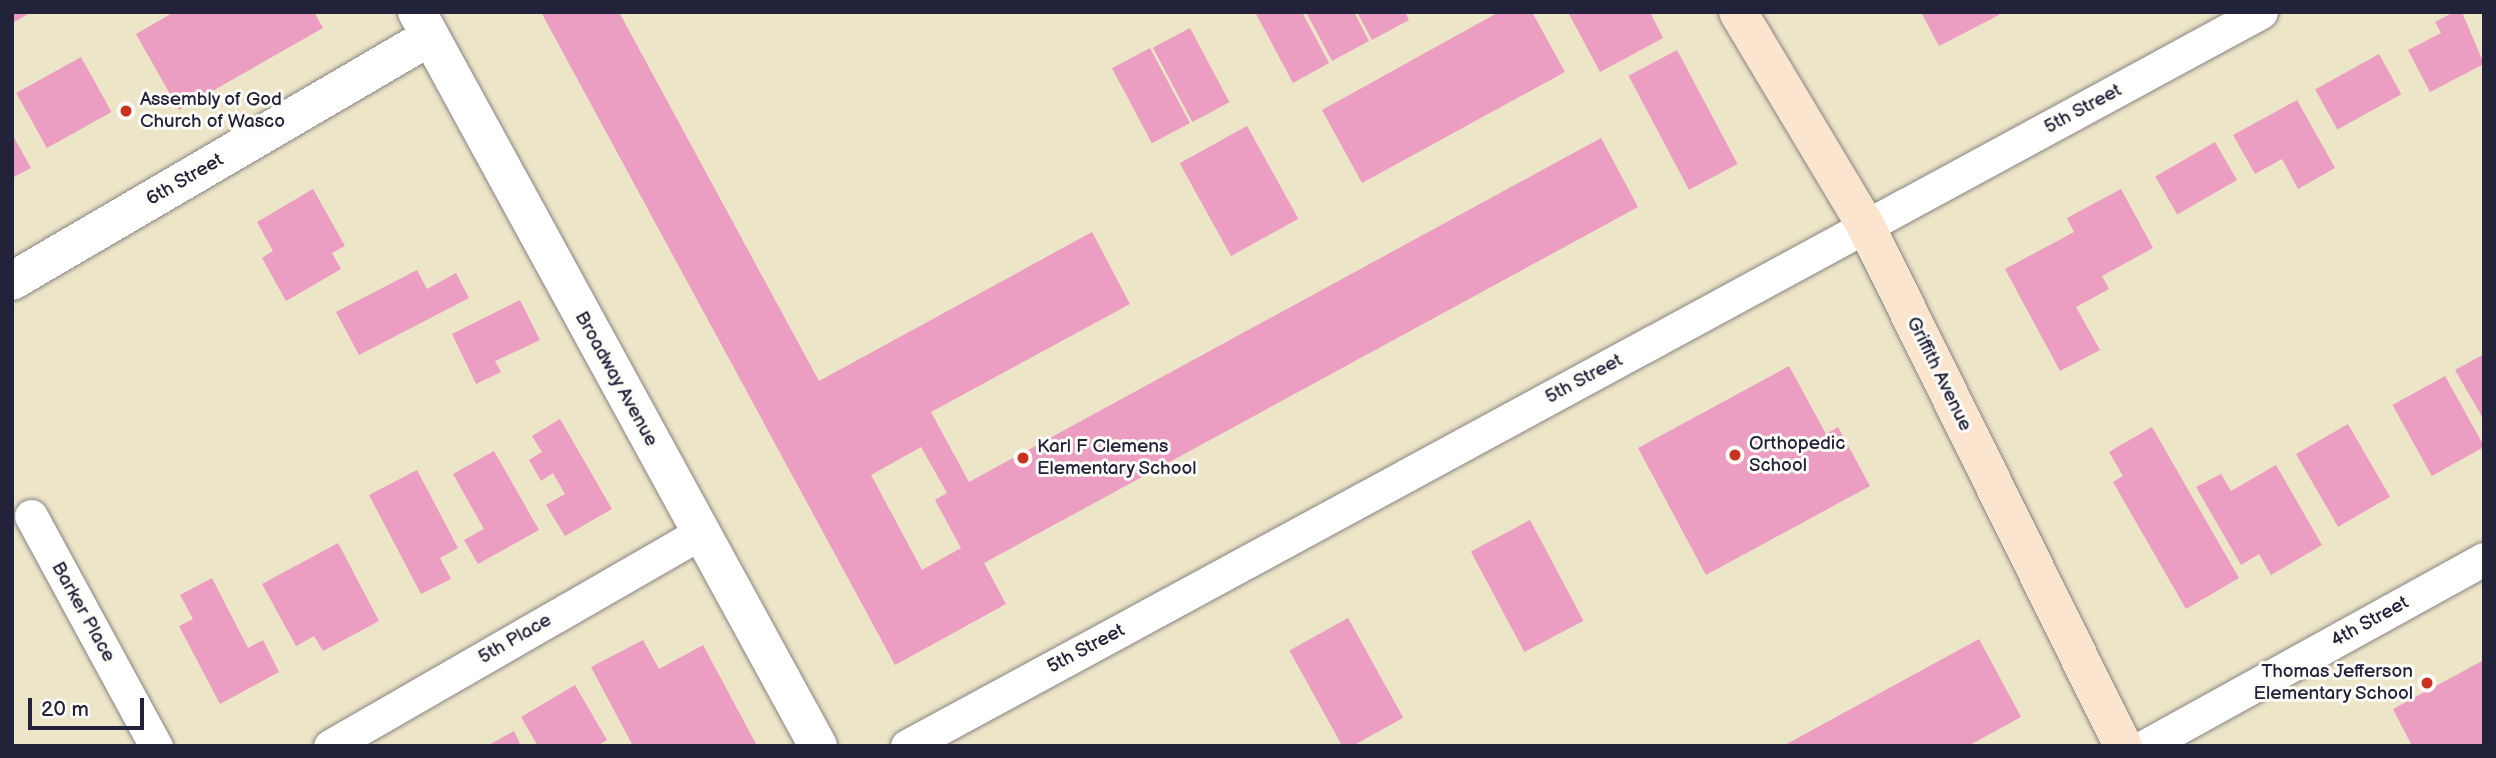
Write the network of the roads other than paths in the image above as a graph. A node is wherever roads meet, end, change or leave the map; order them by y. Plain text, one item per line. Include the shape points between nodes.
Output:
1 (1738, 12) edge
2 (2261, 12) edge
3 (423, 25) edge
4 (1866, 226) junction
5 (12, 281) edge
6 (31, 516) dead end
7 (700, 533) junction
8 (2484, 559) edge
9 (156, 746) edge
10 (330, 746) edge
11 (818, 746) edge
12 (907, 746) edge
13 (2123, 746) edge
14 (2145, 746) edge

1 - 4 main road, Griffith Avenue
2 - 4 street, 5th Street
3 - 5 street, 6th Street
3 - 7 street, Broadway Avenue
4 - 12 street, 5th Street
4 - 13 main road, Griffith Avenue
6 - 9 street, Barker Place
7 - 10 street, 5th Place
7 - 11 street, Broadway Avenue
8 - 14 street, 4th Street

